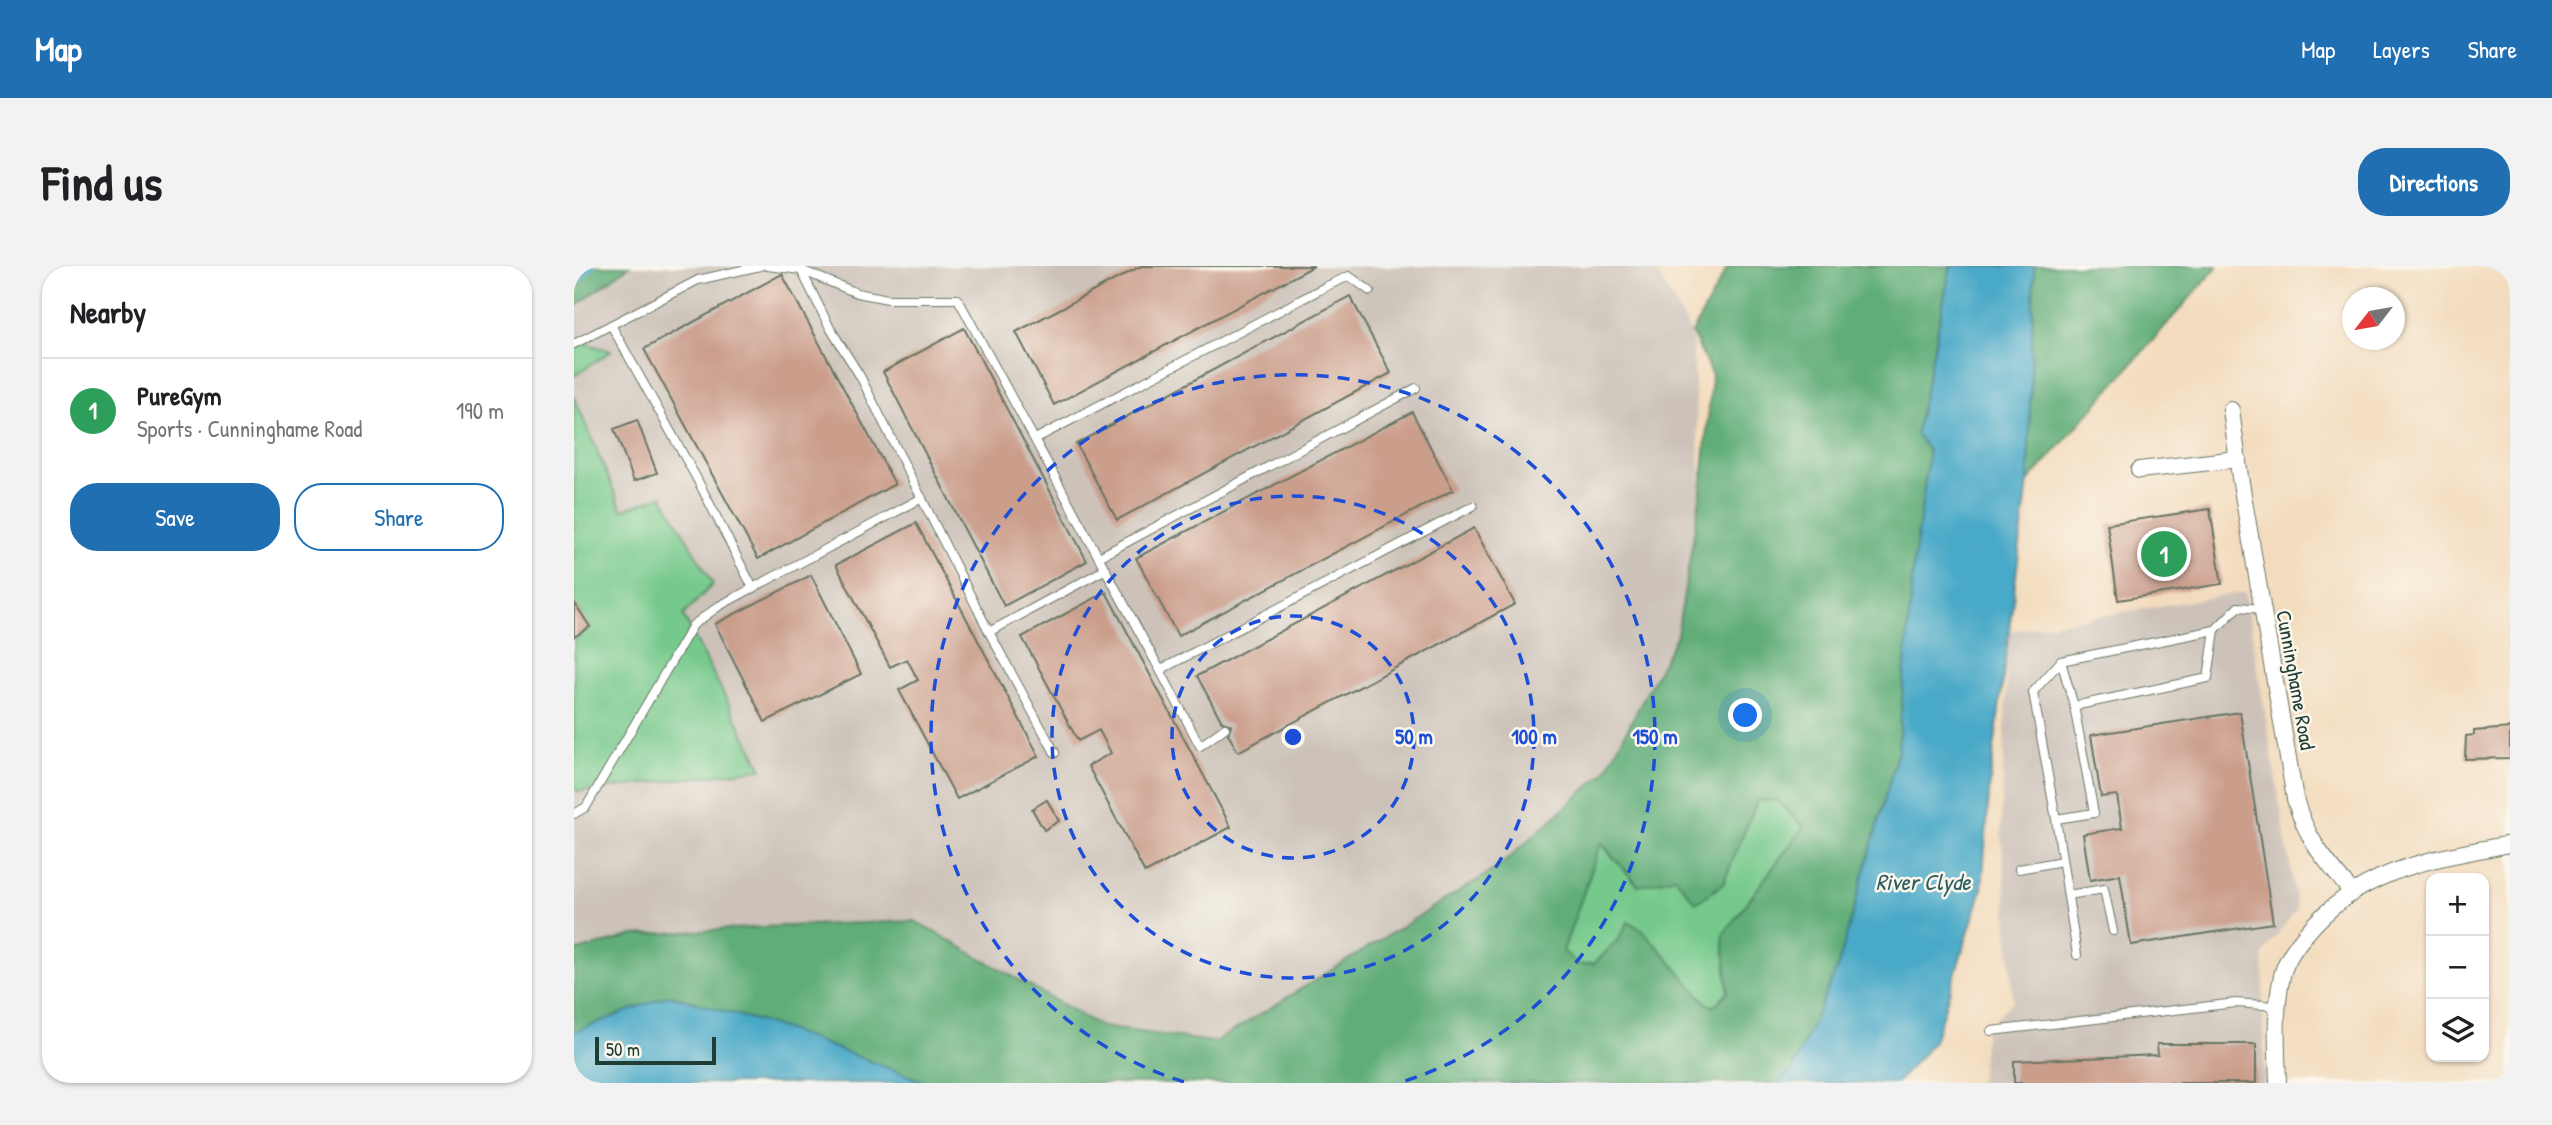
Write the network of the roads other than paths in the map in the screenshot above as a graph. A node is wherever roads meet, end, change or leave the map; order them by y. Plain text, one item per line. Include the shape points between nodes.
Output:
1 (760, 266) edge
2 (767, 266) edge
3 (802, 270) junction
4 (1370, 291) dead end
5 (611, 325) junction
6 (574, 344) edge
7 (1416, 388) dead end
8 (2231, 410) dead end
9 (1035, 439) junction
10 (2238, 459) junction
11 (2139, 470) dead end
12 (922, 498) junction
13 (1473, 506) dead end
14 (1099, 557) junction
15 (1106, 569) junction
16 (753, 588) junction
17 (2262, 609) junction
18 (2215, 630) junction
19 (989, 632) junction
20 (2061, 661) junction
21 (1160, 670) junction
22 (2074, 706) junction
23 (1226, 728) dead end
24 (1055, 753) dead end
25 (574, 814) edge
26 (2056, 819) junction
27 (2510, 844) edge
28 (2062, 861) junction
29 (2019, 869) dead end
30 (2351, 891) junction
31 (2068, 895) junction
32 (2113, 931) dead end
33 (2077, 955) dead end
34 (2276, 1006) junction
35 (1991, 1031) dead end
36 (2278, 1083) edge

1 - 5 lane via 698,280
2 - 3 lane
3 - 9 lane via 857,293 888,299 958,299
3 - 12 lane
4 - 9 lane via 1349,276 1326,286
5 - 6 lane
5 - 16 lane
7 - 14 lane
8 - 10 street, Cunninghame Road
9 - 14 lane
10 - 11 street
10 - 17 street, Cunninghame Road
12 - 16 lane
12 - 19 lane
13 - 21 lane
14 - 15 lane
15 - 19 lane
15 - 21 lane
16 - 25 lane via 693,625 586,807
17 - 18 lane via 2238,607
17 - 30 street, Cunninghame Road via 2295,799 2308,836
18 - 20 lane
18 - 22 lane via 2208,678
19 - 24 lane
20 - 22 lane
20 - 26 lane via 2033,692
21 - 23 lane via 1200,746
22 - 26 lane via 2094,813
26 - 28 lane
27 - 30 street via 2406,867
28 - 29 lane
28 - 31 lane
30 - 34 street via 2293,950 2282,973
31 - 32 lane via 2104,889
31 - 33 lane
34 - 35 lane via 2236,1003
34 - 36 street

